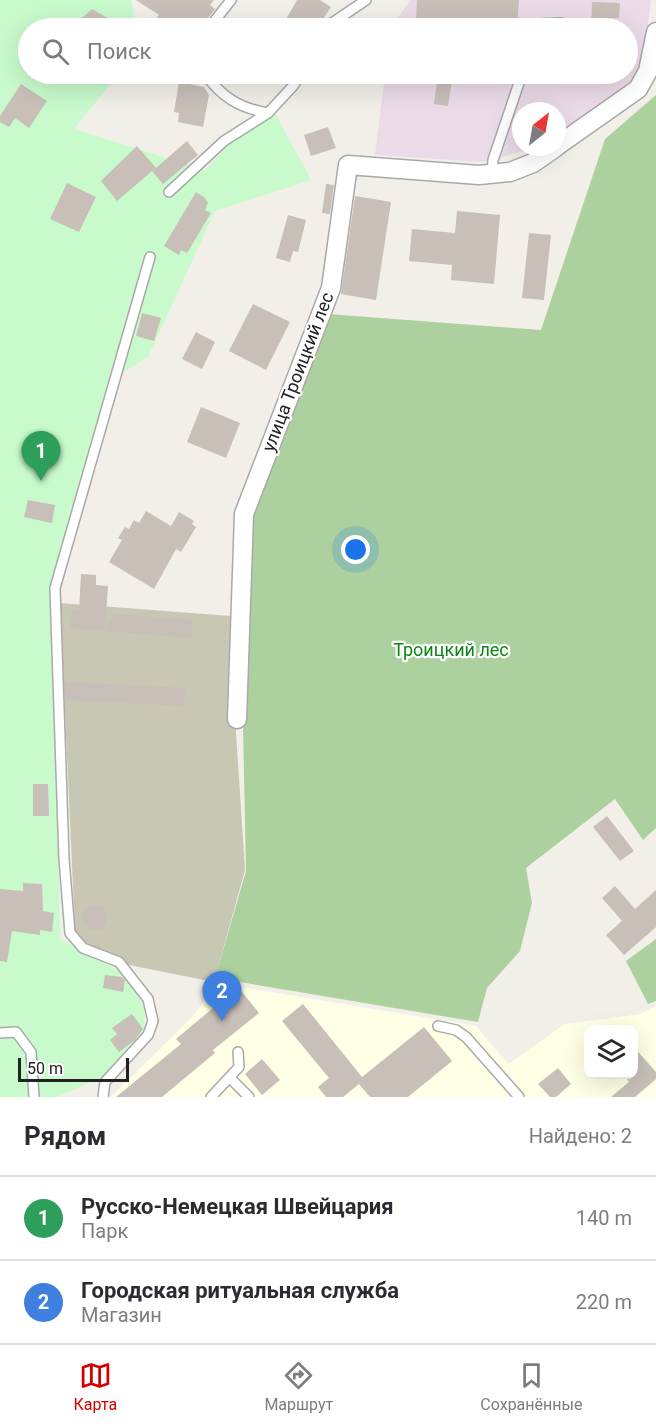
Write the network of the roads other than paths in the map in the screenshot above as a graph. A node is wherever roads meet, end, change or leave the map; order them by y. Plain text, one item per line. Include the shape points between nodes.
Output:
1 (231, 0) edge
2 (366, 0) edge
3 (217, 18) edge
4 (339, 18) edge
5 (656, 32) edge
6 (213, 84) edge
7 (294, 84) edge
8 (519, 84) edge
9 (268, 113) junction
10 (566, 139) edge
11 (542, 156) edge
12 (492, 174) junction
13 (169, 192) dead end
14 (150, 257) dead end
15 (237, 719) dead end
16 (438, 1026) dead end
17 (0, 1033) edge
18 (238, 1052) dead end
19 (230, 1078) junction
20 (33, 1097) edge
21 (103, 1097) edge
22 (211, 1097) edge
23 (249, 1097) edge
24 (519, 1097) edge

1 - 3 lane
2 - 4 lane
5 - 10 street, улица Троицкий лес via 648,71 638,89
6 - 9 lane via 250,110
7 - 9 lane
8 - 12 lane via 493,160
9 - 13 lane via 224,141
11 - 12 street, улица Троицкий лес via 510,172
12 - 15 street, улица Троицкий лес via 348,165 331,288 244,514
14 - 21 lane via 55,588 70,933 83,948 119,962 148,999 153,1022 148,1035 105,1082
16 - 24 lane via 466,1037
17 - 20 lane via 16,1032 31,1052
18 - 19 lane via 239,1067
19 - 22 lane
19 - 23 lane

